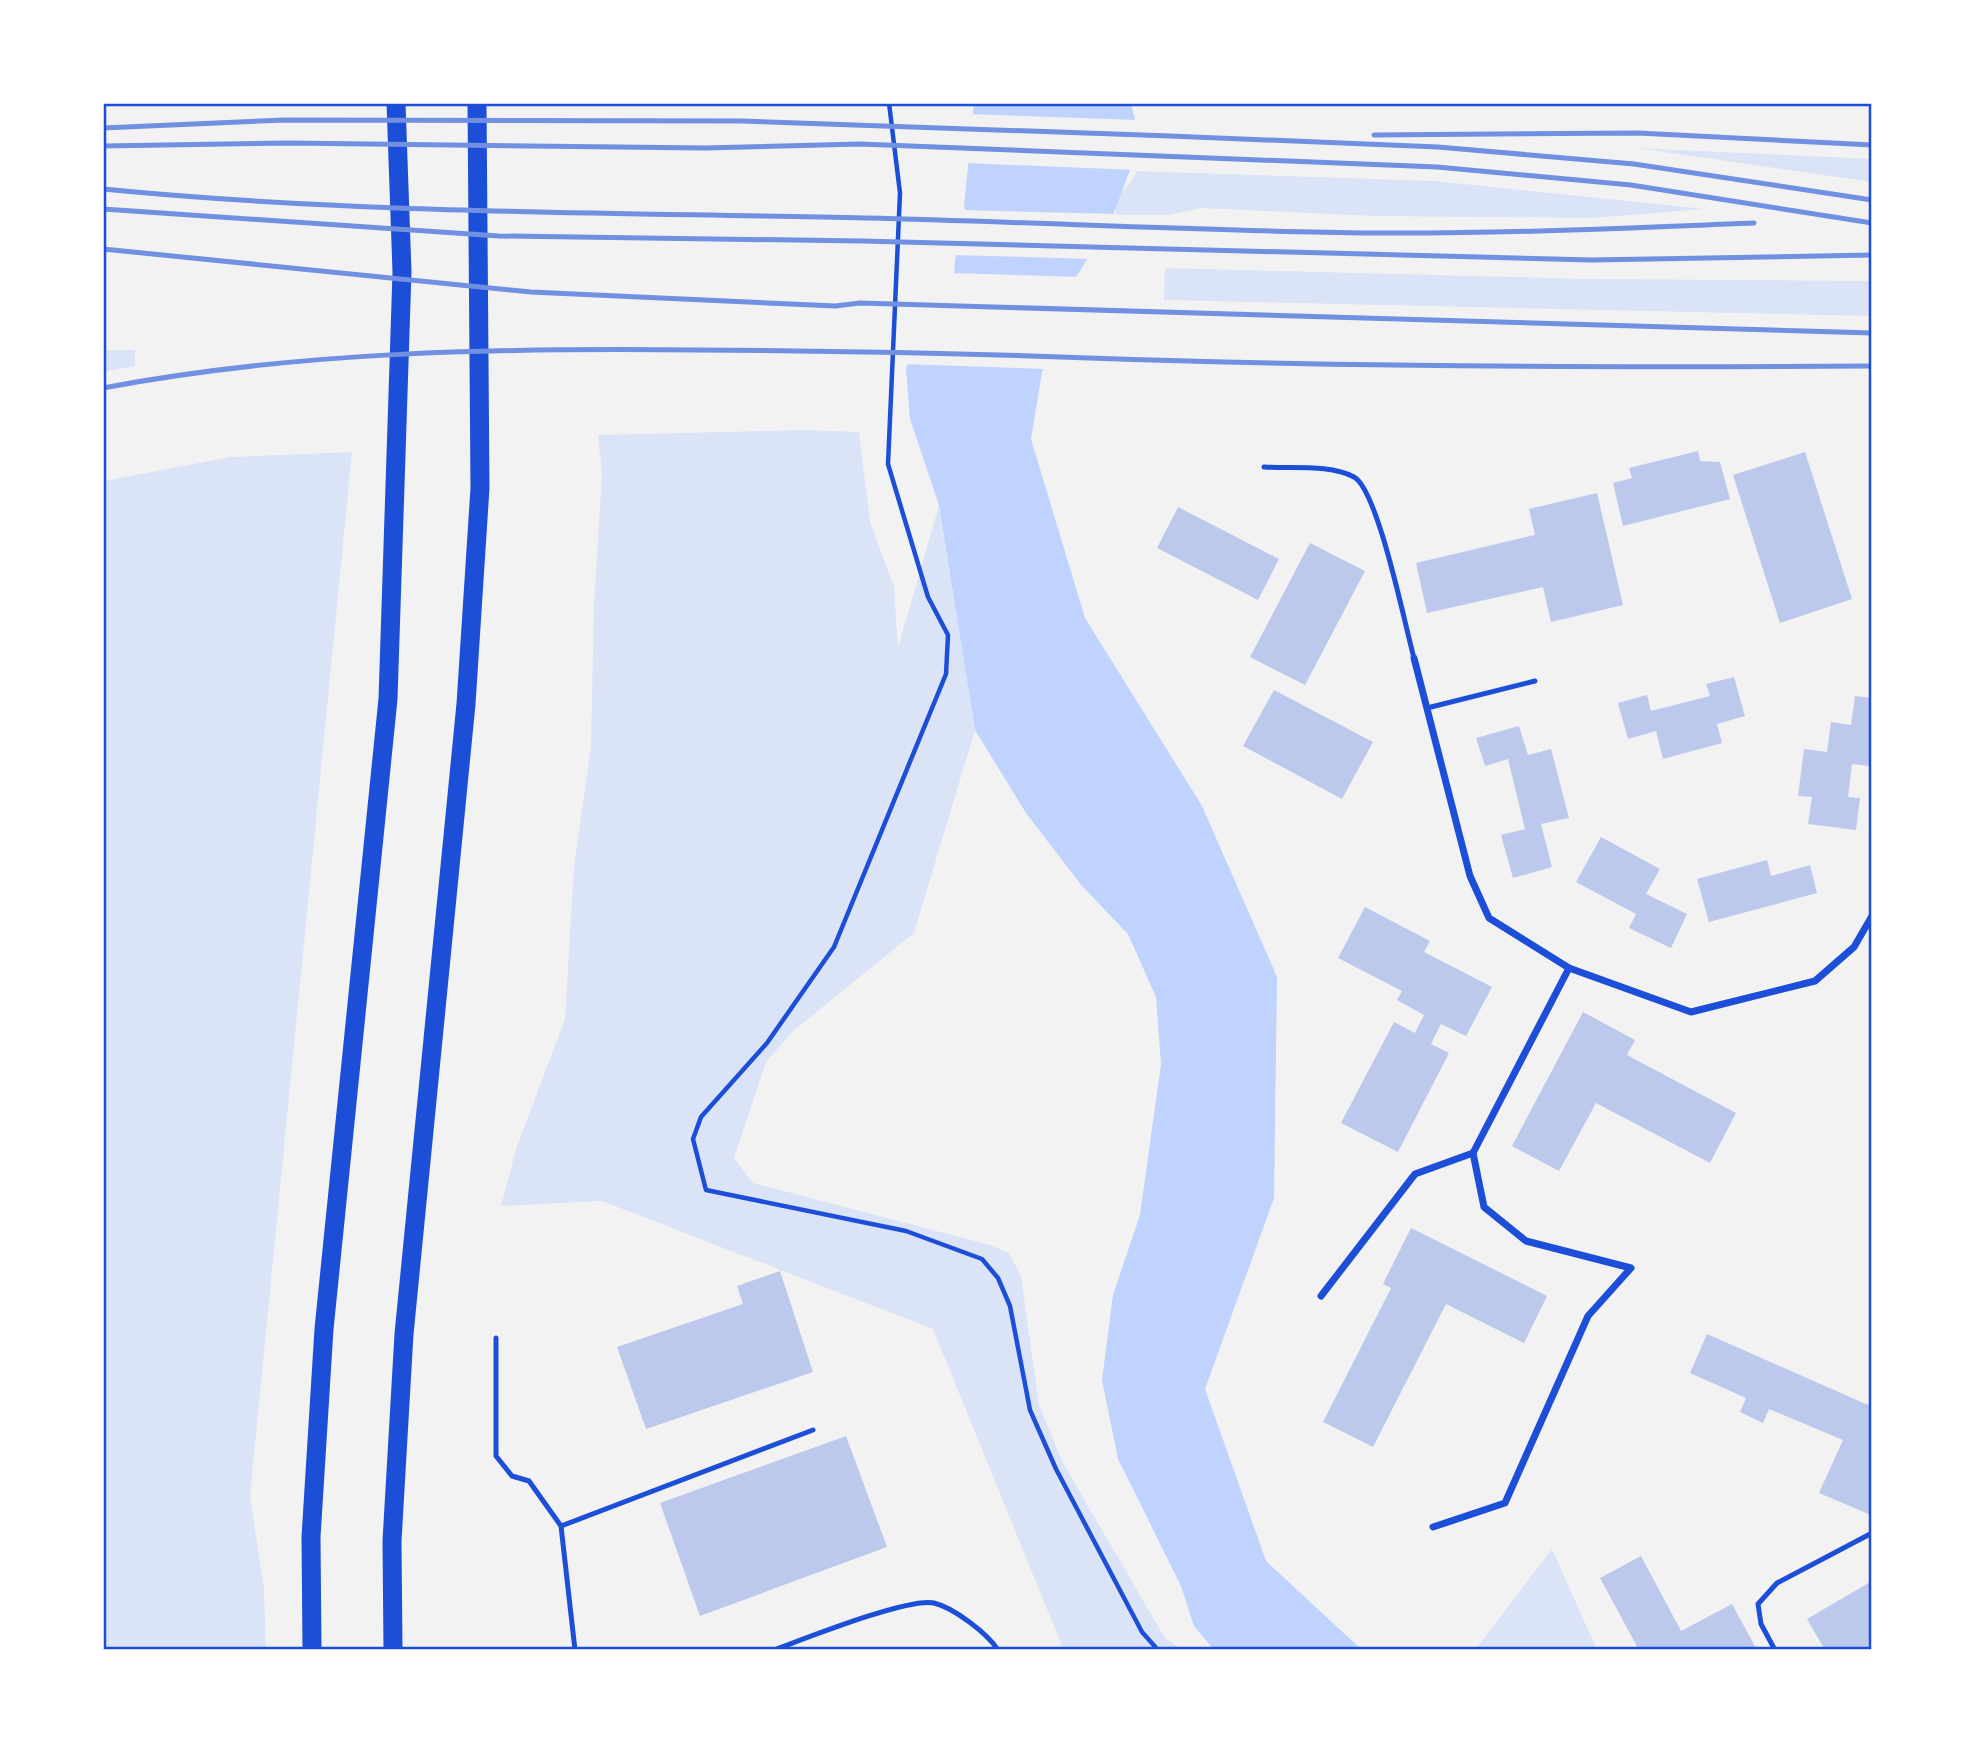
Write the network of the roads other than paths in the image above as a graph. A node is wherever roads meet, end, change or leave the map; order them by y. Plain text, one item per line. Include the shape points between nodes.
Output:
1 (396, 103) edge
2 (477, 103) edge
3 (1264, 467) dead end
4 (1414, 658) joint
5 (1535, 681) dead end
6 (1427, 708) junction
7 (1872, 916) edge
8 (1569, 968) junction
9 (1473, 1153) junction
10 (1321, 1296) dead end
11 (496, 1338) dead end
12 (813, 1430) dead end
13 (561, 1526) junction
14 (1433, 1527) dead end
15 (1872, 1533) edge
16 (312, 1650) edge
17 (393, 1650) edge
18 (575, 1650) edge
19 (774, 1650) edge
20 (998, 1650) edge
21 (1775, 1650) edge

1 - 16 highway via 402,286 388,699 324,1329 311,1580
2 - 17 highway via 480,488 466,704 405,1321 391,1582
3 - 4 lane via 1330,471 1355,477 1363,485 1373,502
4 - 6 street
5 - 6 lane
6 - 8 street via 1470,876 1489,918
7 - 8 street via 1854,947 1815,981 1691,1012
8 - 9 street
9 - 10 street via 1415,1174
9 - 14 street via 1485,1207 1525,1241 1631,1268 1588,1316 1505,1503
11 - 13 lane via 496,1455 512,1476 529,1481
12 - 13 lane
13 - 18 lane
15 - 21 lane via 1777,1584 1758,1604 1760,1624
19 - 20 lane via 888,1610 933,1602 971,1622

